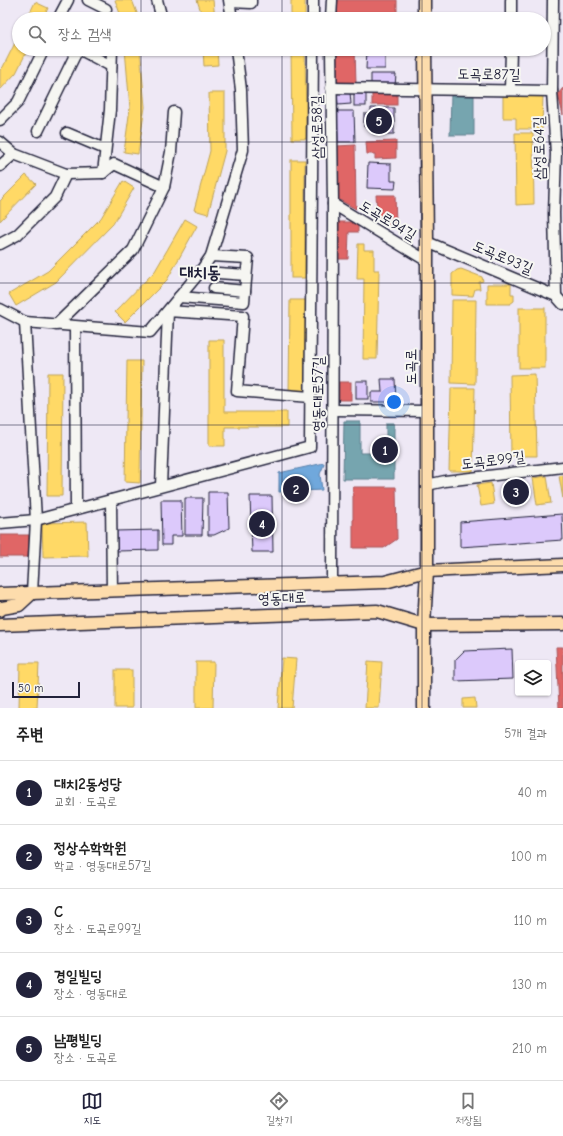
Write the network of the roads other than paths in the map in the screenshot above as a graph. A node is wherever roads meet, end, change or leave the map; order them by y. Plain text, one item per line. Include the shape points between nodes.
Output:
1 (68, 0) edge
2 (88, 0) edge
3 (157, 0) edge
4 (251, 0) edge
5 (313, 0) edge
6 (332, 0) edge
7 (424, 0) edge
8 (511, 0) edge
9 (229, 1) edge
10 (105, 4) edge
11 (556, 6) edge
12 (62, 12) edge
13 (160, 12) edge
14 (231, 12) edge
15 (313, 12) edge
16 (332, 12) edge
17 (424, 12) edge
18 (511, 12) edge
19 (41, 56) edge
20 (75, 56) edge
21 (92, 56) edge
22 (112, 56) edge
23 (237, 56) edge
24 (313, 56) edge
25 (331, 56) edge
26 (425, 56) edge
27 (511, 56) edge
28 (111, 66) junction
29 (331, 88) junction
30 (425, 88) junction
31 (510, 90) junction
32 (552, 91) junction
33 (174, 112) dead end
34 (0, 120) edge
35 (38, 131) dead end
36 (67, 133) dead end
37 (0, 142) edge
38 (105, 149) junction
39 (559, 153) edge
40 (14, 154) junction
41 (0, 166) edge
42 (102, 172) junction
43 (66, 174) junction
44 (164, 187) junction
45 (333, 204) junction
46 (427, 242) junction
47 (0, 244) edge
48 (211, 256) junction
49 (427, 261) junction
50 (218, 273) dead end
51 (246, 275) junction
52 (214, 288) dead end
53 (245, 291) junction
54 (556, 296) junction
55 (179, 297) junction
56 (563, 304) edge
57 (0, 309) edge
58 (168, 311) junction
59 (25, 322) junction
60 (56, 325) junction
61 (75, 327) junction
62 (150, 332) junction
63 (166, 339) junction
64 (310, 397) junction
65 (333, 410) junction
66 (427, 411) junction
67 (563, 467) edge
68 (427, 485) junction
69 (161, 486) junction
70 (111, 500) junction
71 (76, 509) junction
72 (36, 520) junction
73 (0, 523) edge
74 (563, 565) edge
75 (427, 571) junction
76 (332, 584) junction
77 (112, 591) junction
78 (32, 593) junction
79 (0, 594) edge
80 (0, 610) edge
81 (563, 624) edge
82 (0, 625) edge
83 (424, 625) junction
84 (424, 708) edge

1 - 12 street
2 - 10 street
3 - 13 street
4 - 9 street via 251,3
5 - 15 street
6 - 16 street
7 - 17 main road
8 - 18 street
9 - 14 street
11 - 32 street, 삼성로64길
19 - 34 street via 18,102
20 - 35 street
21 - 28 street
22 - 28 street
23 - 48 street via 243,150
24 - 64 street
25 - 29 street, 삼성로58길
26 - 30 main road, 도곡로
27 - 31 street
28 - 38 street via 110,110
29 - 30 street, 도곡로87길
29 - 45 street, 삼성로58길
30 - 31 street, 도곡로87길
30 - 46 main road, 도곡로
31 - 32 street, 도곡로87길
32 - 39 street, 삼성로64길
33 - 44 street via 171,152
36 - 38 street
37 - 40 street
38 - 42 street
39 - 54 street, 삼성로64길 via 554,213
40 - 41 street
40 - 43 street
42 - 43 street
42 - 44 street via 114,164
43 - 47 street via 55,197 17,235
44 - 60 street via 133,250
45 - 49 street, 도곡로94길
45 - 65 street, 영동대로57길
46 - 49 main road, 도곡로
46 - 54 street, 도곡로93길
48 - 51 street via 248,258
48 - 55 street
49 - 66 main road, 도곡로
50 - 51 street
51 - 53 street
52 - 53 street
53 - 55 street via 244,302
54 - 56 street, 도곡로93길
55 - 58 street
57 - 59 street
58 - 62 street
58 - 63 street
58 - 64 street via 243,316 237,391
59 - 60 street
59 - 72 street
60 - 61 street
61 - 62 street
61 - 71 street
62 - 63 street
63 - 69 street
64 - 69 street via 310,447
65 - 66 street
65 - 76 street, 영동대로57길
66 - 68 main road, 도곡로
67 - 68 street, 도곡로99길
68 - 75 main road, 도곡로
69 - 70 street
70 - 71 street
70 - 77 street
71 - 72 street
72 - 73 street
72 - 78 street
74 - 75 main road, 영동대로
75 - 76 main road, 영동대로 via 385,582
75 - 83 main road, 도곡로
76 - 77 main road, 영동대로
77 - 78 main road, 영동대로
78 - 79 main road, 영동대로
78 - 80 main road via 19,605
81 - 83 main road, 영동대로
82 - 83 main road, 영동대로 via 377,611
83 - 84 main road, 도곡로

